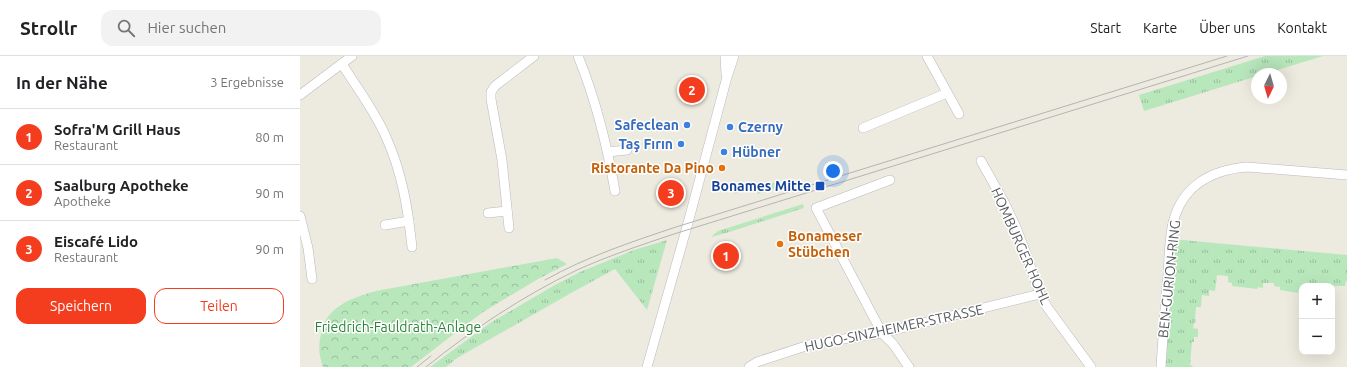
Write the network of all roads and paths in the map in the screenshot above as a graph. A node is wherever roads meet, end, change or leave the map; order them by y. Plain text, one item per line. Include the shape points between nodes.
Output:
1 (352, 56) edge
2 (534, 56) edge
3 (578, 56) edge
4 (725, 56) edge
5 (734, 56) edge
6 (927, 56) edge
7 (342, 64) junction
8 (727, 77) junction
9 (947, 93) junction
10 (300, 95) edge
11 (959, 114) dead end
12 (863, 128) dead end
13 (627, 150) dead end
14 (608, 152) junction
15 (981, 161) dead end
16 (1347, 175) edge
17 (890, 180) dead end
18 (615, 191) dead end
19 (507, 211) junction
20 (488, 213) dead end
21 (300, 216) edge
22 (409, 221) junction
23 (385, 225) dead end
24 (509, 228) dead end
25 (412, 247) dead end
26 (304, 249) edge
27 (312, 279) dead end
28 (1040, 294) junction
29 (882, 333) junction
30 (647, 367) edge
31 (749, 367) edge
32 (909, 367) edge
33 (1091, 367) edge
34 (1160, 367) edge

1 - 7 street
2 - 19 street via 494,86 491,92
3 - 14 street via 596,103
4 - 8 street
5 - 8 street
6 - 9 street
7 - 10 street
7 - 22 street via 386,137 401,180
8 - 30 street
9 - 11 street
9 - 12 street
13 - 14 street
14 - 18 street
15 - 28 street, HOMBURGER HOHL via 1015,225
16 - 34 street, BEN-GURION-RING via 1248,167 1231,168 1214,174 1189,191 1181,202 1172,224
17 - 29 street via 816,208
19 - 20 street
19 - 24 street
21 - 26 street
22 - 23 street
22 - 25 street
26 - 27 street
28 - 29 street, HUGO-SINZHEIMER-STRASSE
28 - 33 street, HOMBURGER HOHL
29 - 31 street, HUGO-SINZHEIMER-STRASSE via 812,344
29 - 32 street

